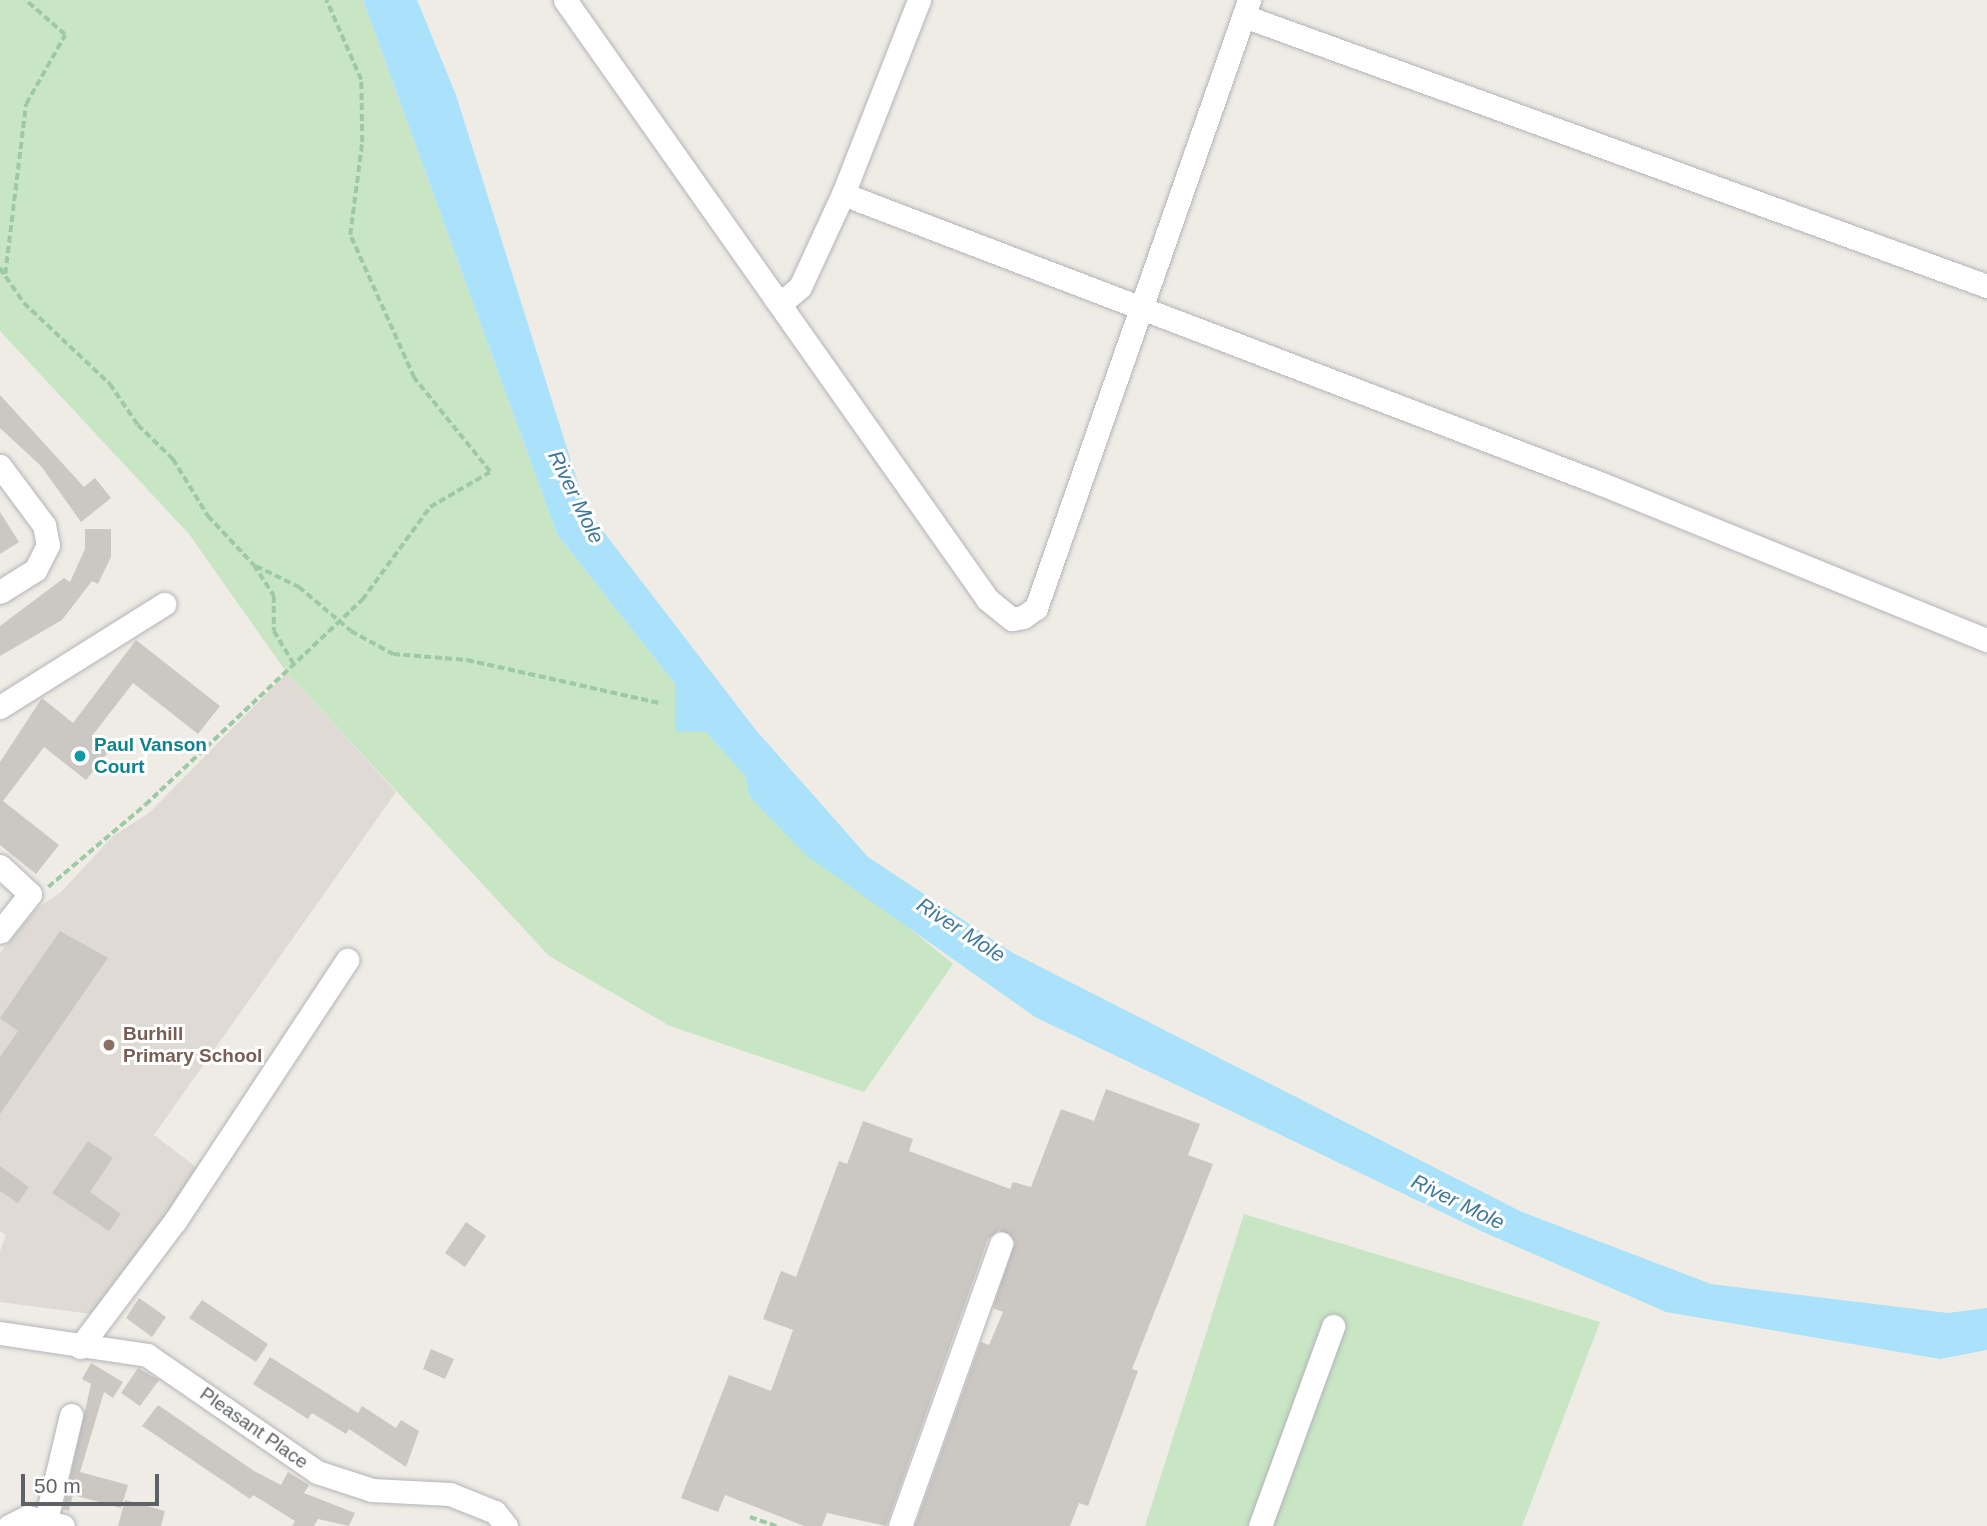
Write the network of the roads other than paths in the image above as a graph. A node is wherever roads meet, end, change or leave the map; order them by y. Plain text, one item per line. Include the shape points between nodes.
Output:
1 (565, 0) edge
2 (919, 0) edge
3 (1247, 8) edge
4 (843, 194) junction
5 (1987, 286) edge
6 (775, 298) junction
7 (1143, 310) junction
8 (0, 466) edge
9 (0, 592) edge
10 (164, 604) dead end
11 (1987, 640) edge
12 (0, 707) edge
13 (0, 866) edge
14 (0, 932) edge
15 (347, 960) dead end
16 (1001, 1244) dead end
17 (1333, 1326) dead end
18 (0, 1333) edge
19 (80, 1347) junction
20 (71, 1415) dead end
21 (55, 1523) edge
22 (9, 1526) edge
23 (506, 1526) edge
24 (900, 1526) edge
25 (1259, 1526) edge

1 - 6 street
2 - 4 street
3 - 5 street
3 - 7 street
4 - 6 street via 800,287 786,299
4 - 7 street
6 - 7 street via 987,599 1013,619 1036,608
7 - 11 street
8 - 9 street via 44,525 48,545 35,570
10 - 12 street
13 - 14 street via 30,894
15 - 19 street via 175,1221
16 - 24 street
17 - 25 street
18 - 19 street, Pleasant Place
19 - 23 street, Pleasant Place via 135,1352 160,1361 335,1479 372,1490 450,1494 495,1512
20 - 21 street
21 - 22 street via 27,1517

